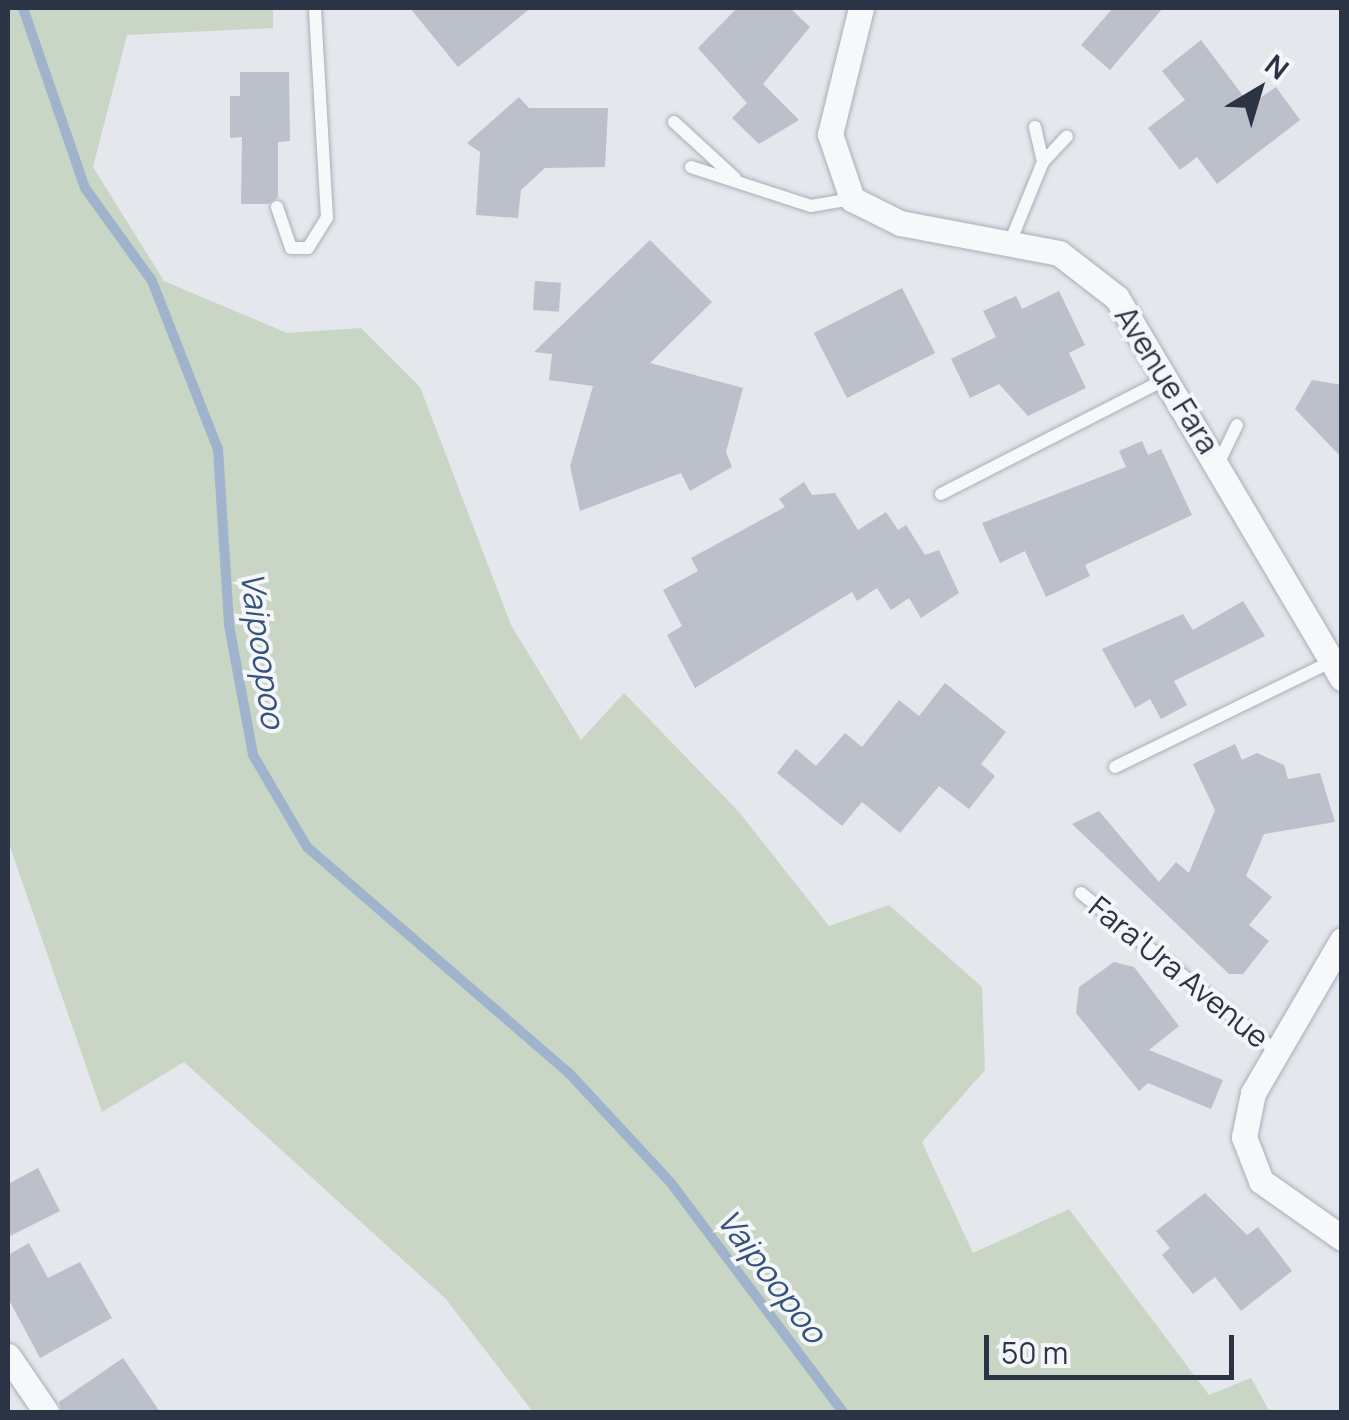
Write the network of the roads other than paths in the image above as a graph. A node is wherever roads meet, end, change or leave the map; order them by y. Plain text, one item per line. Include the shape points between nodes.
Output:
1 (314, 8) edge
2 (861, 8) edge
3 (674, 122) dead end
4 (1035, 127) dead end
5 (1066, 136) dead end
6 (1043, 162) junction
7 (691, 166) dead end
8 (737, 180) junction
9 (852, 199) junction
10 (277, 207) dead end
11 (1011, 240) junction
12 (1170, 377) junction
13 (1237, 425) dead end
14 (1219, 462) junction
15 (941, 494) dead end
16 (1337, 670) edge
17 (1115, 767) dead end
18 (1081, 892) dead end
19 (1342, 940) edge
20 (1278, 1052) junction
21 (1342, 1238) edge
22 (8, 1356) edge
23 (46, 1412) edge

1 - 10 lane via 327,218 308,248 291,248
2 - 9 street via 830,134
3 - 8 lane
4 - 6 lane
5 - 6 lane
6 - 11 lane
7 - 8 lane
8 - 9 lane via 810,206
9 - 11 street, Avenue Fara via 900,223
11 - 12 street, Avenue Fara via 1085,270
12 - 14 street, Avenue Fara
12 - 15 lane
13 - 14 lane
14 - 16 street, Avenue Fara
16 - 17 lane
18 - 20 lane, Fara'Ura Avenue
19 - 20 street
20 - 21 street via 1246,1114 1249,1159 1283,1202
22 - 23 street

